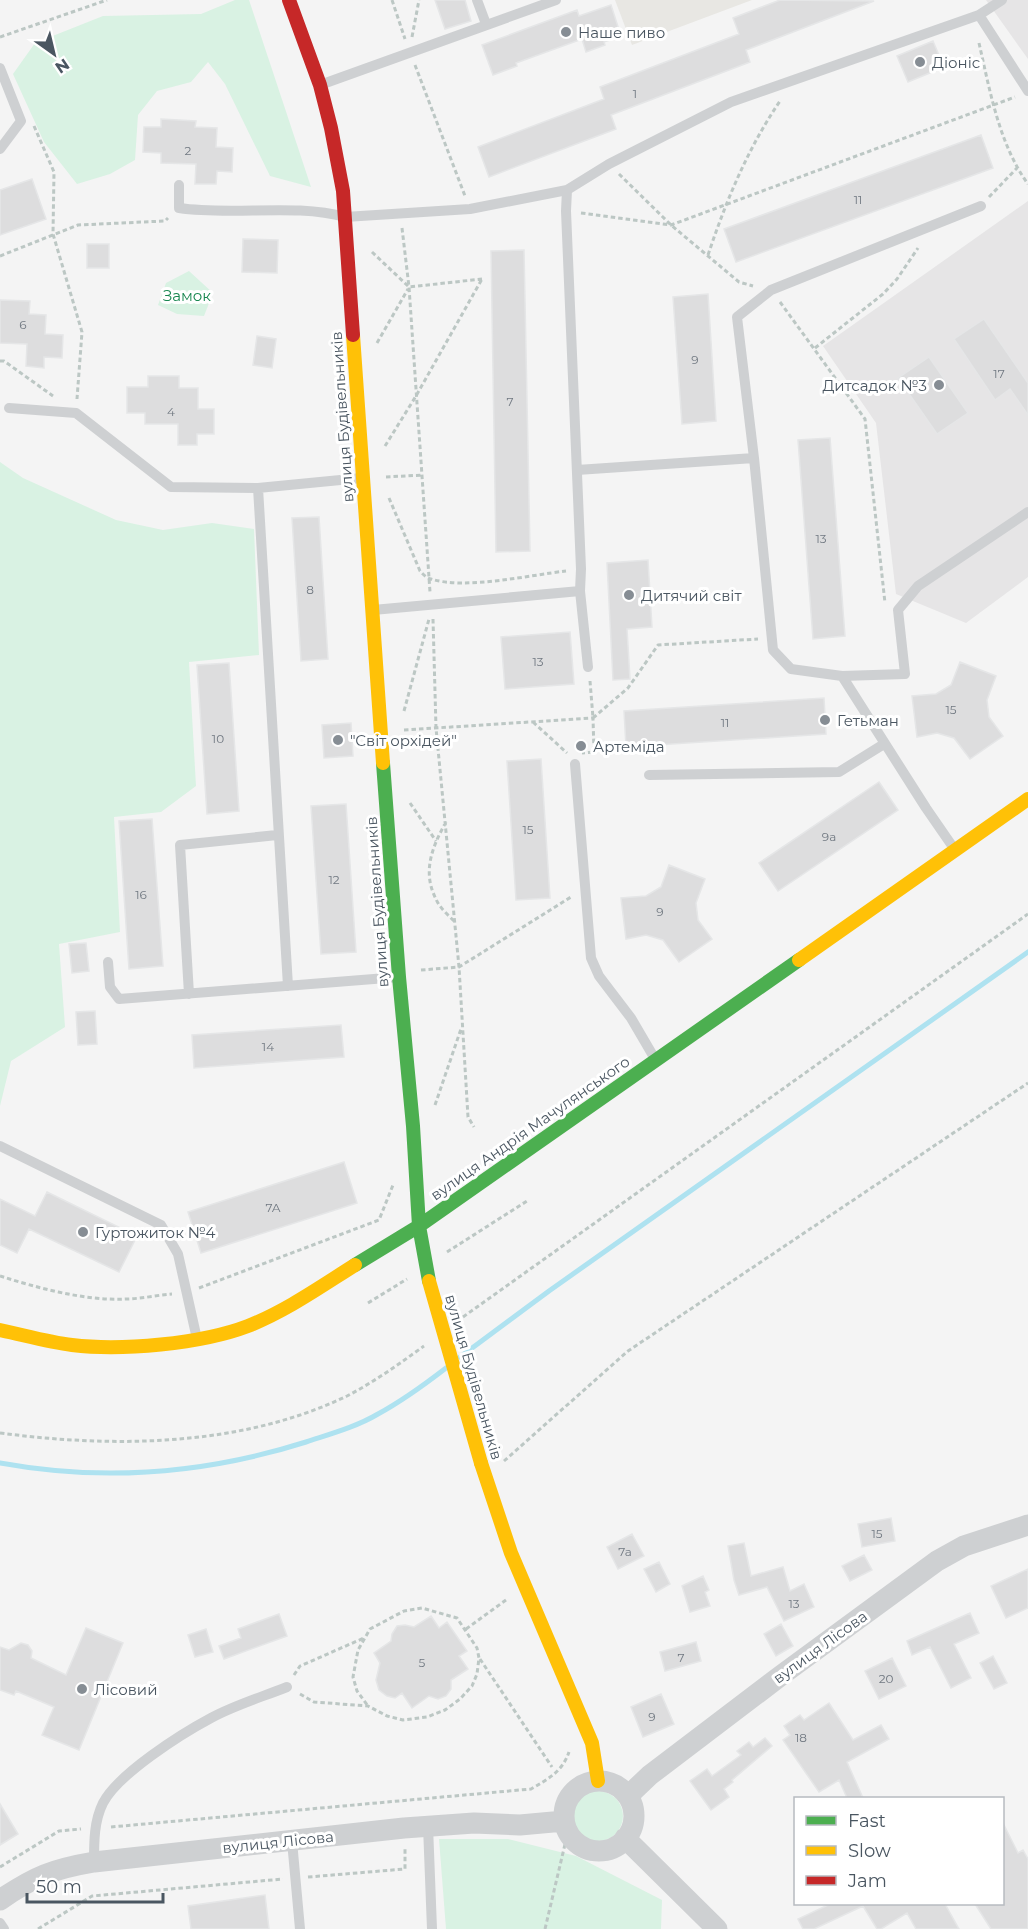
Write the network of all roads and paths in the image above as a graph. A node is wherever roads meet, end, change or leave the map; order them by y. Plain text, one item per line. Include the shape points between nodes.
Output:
1 (107, 0) edge
2 (289, 0) edge
3 (392, 0) edge
4 (419, 0) edge
5 (477, 0) edge
6 (556, 0) edge
7 (1002, 0) edge
8 (979, 15) junction
9 (486, 24) junction
10 (0, 37) edge
11 (410, 51) junction
12 (0, 68) edge
13 (794, 80) junction
14 (320, 85) junction
15 (1024, 93) edge
16 (994, 107) junction
17 (31, 119) dead end
18 (0, 149) edge
19 (609, 164) junction
20 (1017, 168) junction
21 (1028, 184) edge
22 (179, 185) dead end
23 (567, 190) junction
24 (725, 206) junction
25 (981, 206) joint
26 (179, 208) junction
27 (470, 208) junction
28 (566, 211) junction
29 (400, 214) junction
30 (345, 217) junction
31 (671, 225) junction
32 (53, 234) junction
33 (926, 243) dead end
34 (370, 251) dead end
35 (0, 256) edge
36 (708, 256) junction
37 (409, 287) junction
38 (771, 290) junction
39 (376, 345) dead end
40 (815, 348) junction
41 (0, 360) edge
42 (416, 396) junction
43 (9, 408) dead end
44 (75, 413) junction
45 (380, 453) dead end
46 (754, 458) junction
47 (577, 470) junction
48 (423, 476) junction
49 (363, 477) junction
50 (380, 478) dead end
51 (258, 488) junction
52 (385, 488) dead end
53 (1028, 512) edge
54 (581, 569) junction
55 (428, 579) junction
56 (580, 591) junction
57 (432, 606) junction
58 (373, 610) junction
59 (898, 610) junction
60 (771, 638) junction
61 (588, 666) joint
62 (842, 676) junction
63 (593, 718) junction
64 (402, 719) dead end
65 (533, 722) junction
66 (436, 728) junction
67 (399, 731) dead end
68 (884, 744) junction
69 (569, 754) dead end
70 (576, 759) joint
71 (649, 775) dead end
72 (406, 798) dead end
73 (1028, 799) edge
74 (446, 821) junction
75 (277, 835) junction
76 (435, 841) junction
77 (955, 850) junction
78 (585, 889) junction
79 (1028, 914) edge
80 (455, 922) junction
81 (108, 962) dead end
82 (459, 967) junction
83 (419, 970) dead end
84 (399, 977) junction
85 (288, 986) junction
86 (189, 994) junction
87 (462, 1026) junction
88 (656, 1061) junction
89 (1028, 1083) edge
90 (433, 1113) dead end
91 (474, 1127) dead end
92 (0, 1146) edge
93 (527, 1201) dead end
94 (419, 1226) junction
95 (426, 1267) junction
96 (368, 1303) dead end
97 (458, 1322) dead end
98 (0, 1330) edge
99 (197, 1339) junction
100 (432, 1340) dead end
101 (0, 1433) edge
102 (496, 1468) dead end
103 (1028, 1526) edge
104 (509, 1598) dead end
105 (466, 1629) junction
106 (364, 1638) junction
107 (479, 1658) junction
108 (287, 1687) junction
109 (368, 1706) junction
110 (586, 1728) junction
111 (552, 1767) dead end
112 (598, 1781) junction
113 (628, 1796) junction
114 (403, 1801) junction
115 (428, 1826) junction
116 (566, 1826) junction
117 (95, 1828) junction
118 (404, 1828) junction
119 (625, 1838) junction
120 (291, 1841) junction
121 (94, 1862) junction
122 (0, 1868) edge
123 (294, 1878) junction
124 (0, 1900) edge
125 (706, 1922) edge
126 (0, 1923) edge
127 (4, 1929) edge
128 (38, 1929) edge
129 (300, 1929) edge
130 (432, 1929) edge
131 (545, 1929) edge

1 - 10 path
2 - 14 street, вулиця Будівельників
3 - 11 path
4 - 11 path
5 - 9 lane
6 - 9 lane
7 - 8 lane
8 - 13 lane
8 - 15 lane
8 - 16 path via 978,38
9 - 11 lane
11 - 14 lane
11 - 27 path
12 - 18 lane via 21,122
13 - 19 lane via 731,102
13 - 24 path via 746,160
14 - 30 street, вулиця Будівельників via 339,165
15 - 16 path
16 - 20 path
16 - 24 path
17 - 32 path via 54,172
19 - 23 lane
19 - 31 path
20 - 21 path
20 - 25 path
22 - 26 lane
23 - 27 lane
23 - 28 lane
24 - 31 path
24 - 36 path
25 - 38 lane
26 - 30 lane via 326,212
26 - 32 path via 165,221 78,225
27 - 29 lane
28 - 31 path
28 - 47 lane
29 - 30 lane
29 - 37 path
30 - 49 street, вулиця Будівельників
31 - 36 path
32 - 35 path
32 - 44 path via 82,332
33 - 40 path via 916,249 883,294
34 - 37 path
36 - 38 path via 740,282
37 - 39 path
37 - 42 path
37 - 42 path via 482,279
38 - 40 path
38 - 46 lane via 737,317
40 - 59 path via 865,419 885,604
41 - 44 path
42 - 45 path
42 - 48 path
43 - 44 lane
44 - 51 lane via 171,487
46 - 47 lane
46 - 60 lane
47 - 54 lane
48 - 50 path
48 - 55 path
49 - 51 lane
49 - 58 street, вулиця Будівельників
51 - 75 lane
52 - 55 path via 420,571
53 - 59 lane via 918,586
54 - 55 path via 486,581 450,583
54 - 56 lane
55 - 57 path
56 - 57 lane
56 - 61 lane
57 - 58 lane
57 - 64 path
57 - 66 path
58 - 84 street, вулиця Будівельників
59 - 62 lane via 905,674
60 - 62 lane via 772,650 791,669
60 - 63 path via 658,645 628,688
61 - 63 path
62 - 68 lane
63 - 65 path
63 - 70 path via 594,752
65 - 66 path
65 - 69 path
66 - 67 path
66 - 74 path
68 - 71 lane via 839,772
68 - 77 lane
70 - 78 lane
72 - 76 path
73 - 77 street, вулиця Андрія Мачулянського
74 - 76 path
74 - 80 path
75 - 85 lane
75 - 86 lane via 180,845
76 - 80 path via 429,863 430,885 436,901
77 - 88 street, вулиця Андрія Мачулянського
78 - 82 path
78 - 88 lane via 591,958
79 - 97 path
80 - 82 path
81 - 86 lane via 110,987 119,999
82 - 83 path
82 - 87 path
84 - 85 lane
84 - 94 street, вулиця Будівельників
85 - 86 lane
87 - 90 path
87 - 91 path via 468,1117
88 - 94 street, вулиця Андрія Мачулянського
89 - 102 path via 628,1351
92 - 99 lane via 161,1226 178,1254
93 - 95 path
94 - 95 street, вулиця Будівельників
94 - 99 street, вулиця Андрія Мачулянського via 285,1308 247,1326
95 - 96 path
95 - 110 street, вулиця Будівельників, bridge via 481,1463 511,1553
98 - 99 street, вулиця Андрія Мачулянського via 71,1345 114,1347
100 - 101 path via 347,1396 266,1424 149,1440 78,1441
103 - 113 street, вулиця Лісова via 964,1546 937,1561 659,1767
104 - 105 path
105 - 106 path via 457,1618 422,1608 390,1617 370,1629
105 - 107 path
106 - 108 path via 300,1666
106 - 109 path via 353,1677
107 - 109 path via 472,1686 445,1710 403,1720
107 - 111 path
108 - 109 path via 314,1702
108 - 117 lane via 211,1718 139,1766 103,1803
110 - 112 street, вулиця Будівельників
110 - 114 path via 567,1735 570,1743 562,1768 531,1789
112 - 113 street via 614,1784
112 - 116 street via 586,1783 569,1798
113 - 119 street via 634,1818
114 - 117 path
114 - 118 path
115 - 116 street, вулиця Лісова
115 - 118 street, вулиця Лісова
115 - 130 lane
116 - 119 street via 574,1841 595,1850 617,1846
116 - 131 path
117 - 121 lane
117 - 122 path via 58,1831
118 - 120 street, вулиця Лісова
118 - 123 path via 405,1869
119 - 125 street
120 - 121 street, вулиця Лісова
120 - 123 lane
121 - 124 street, вулиця Лісова via 58,1868 26,1882
123 - 128 path via 92,1896
123 - 129 lane
126 - 127 lane

